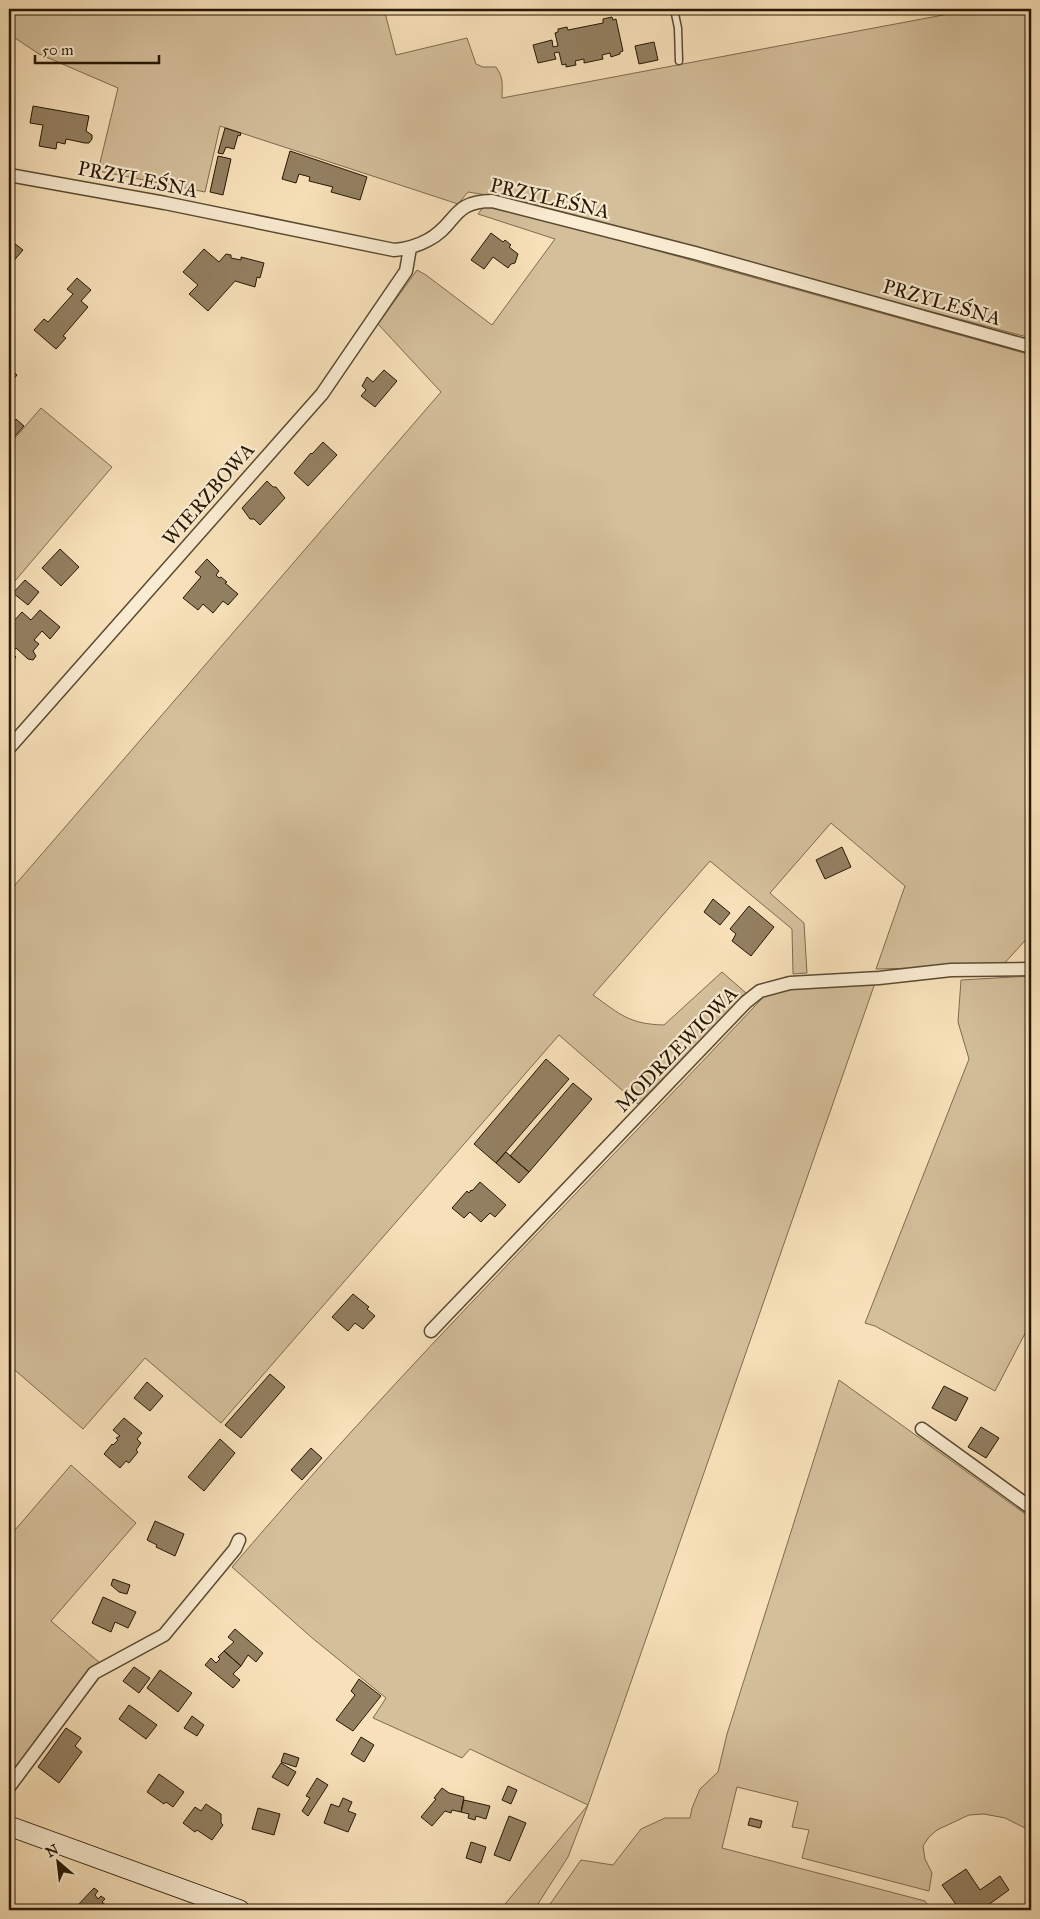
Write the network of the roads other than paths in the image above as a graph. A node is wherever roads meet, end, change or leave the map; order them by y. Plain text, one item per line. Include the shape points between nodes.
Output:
1 (674, 9) edge
2 (679, 61) dead end
3 (9, 175) edge
4 (410, 248) junction
5 (1031, 346) edge
6 (9, 748) edge
7 (1031, 969) edge
8 (431, 1331) dead end
9 (922, 1430) dead end
10 (1031, 1508) edge
11 (239, 1540) dead end
12 (9, 1787) edge
13 (9, 1826) edge
14 (240, 1910) edge

1 - 2 lane
3 - 4 street, PRZYLEŚNA via 394,250
4 - 5 street, PRZYLEŚNA via 429,240 466,204 492,201 695,253
4 - 6 street, WIERZBOWA via 406,271 322,394
7 - 8 street, MODRZEWIOWA via 951,970 790,983 760,991
9 - 10 street
11 - 12 street via 164,1635 94,1673
13 - 14 main road

